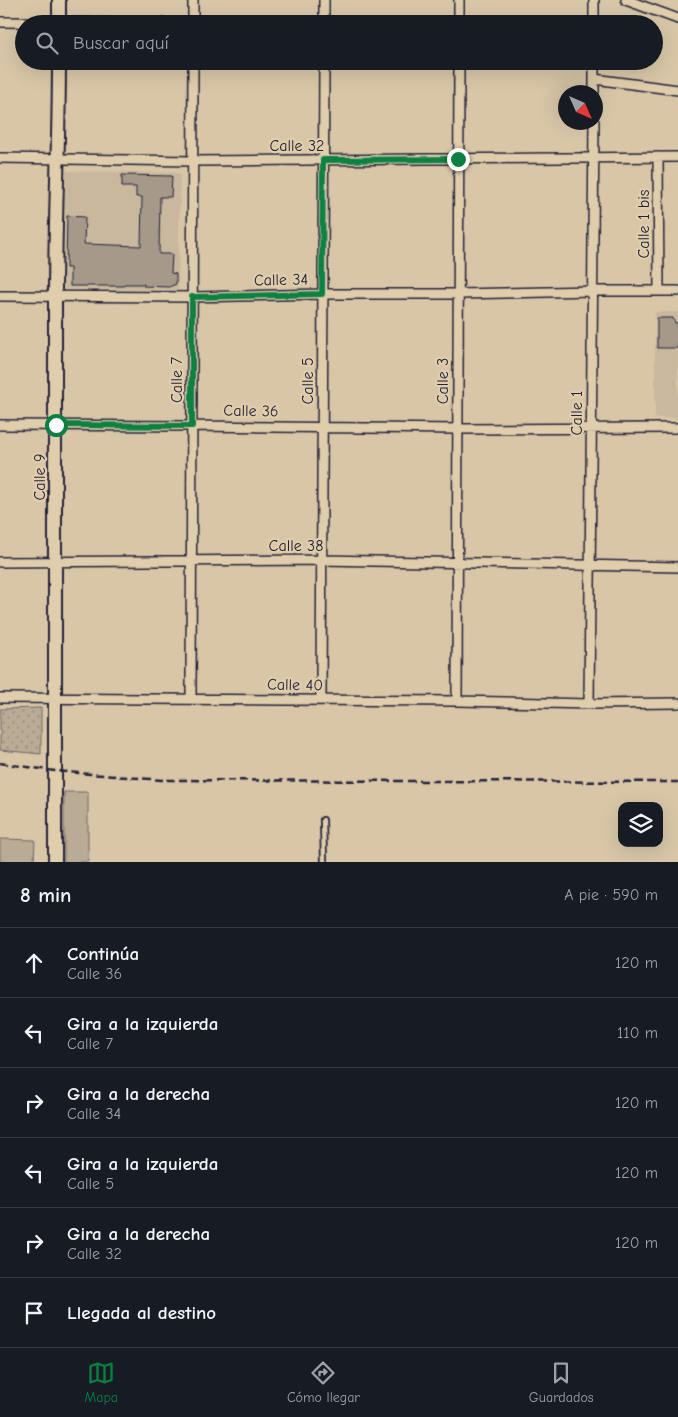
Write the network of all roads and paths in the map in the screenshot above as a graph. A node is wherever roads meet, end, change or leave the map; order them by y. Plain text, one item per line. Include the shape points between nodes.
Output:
1 (59, 0) edge
2 (193, 0) edge
3 (324, 0) edge
4 (460, 0) edge
5 (594, 0) edge
6 (626, 0) edge
7 (59, 15) edge
8 (193, 15) edge
9 (324, 15) edge
10 (459, 15) edge
11 (594, 15) edge
12 (678, 19) edge
13 (0, 22) edge
14 (15, 22) edge
15 (59, 70) edge
16 (193, 70) edge
17 (324, 70) edge
18 (459, 70) edge
19 (594, 70) edge
20 (594, 79) junction
21 (594, 85) edge
22 (678, 90) edge
23 (594, 130) edge
24 (594, 157) junction
25 (658, 157) junction
26 (678, 157) edge
27 (0, 158) edge
28 (59, 159) junction
29 (458, 159) junction
30 (323, 160) junction
31 (193, 161) junction
32 (593, 291) junction
33 (659, 291) junction
34 (678, 291) edge
35 (322, 294) junction
36 (459, 294) junction
37 (0, 296) edge
38 (55, 297) junction
39 (192, 297) junction
40 (0, 425) edge
41 (56, 425) junction
42 (192, 426) junction
43 (323, 427) junction
44 (592, 427) junction
45 (678, 428) edge
46 (458, 429) junction
47 (322, 560) junction
48 (191, 561) junction
49 (0, 562) edge
50 (56, 562) junction
51 (457, 563) junction
52 (591, 566) junction
53 (678, 567) edge
54 (0, 698) edge
55 (56, 699) junction
56 (191, 699) junction
57 (321, 700) junction
58 (457, 701) junction
59 (678, 703) edge
60 (589, 704) junction
61 (323, 820) dead end
62 (55, 862) edge
63 (324, 862) edge

1 - 7 main road
2 - 8 street
3 - 9 street
4 - 10 street
5 - 11 street
6 - 12 street
13 - 14 street
15 - 28 main road, Calle 9
16 - 31 street, Calle 7
17 - 30 street, Calle 5
18 - 29 street, Calle 3
19 - 20 street
20 - 21 street
20 - 22 street
23 - 24 street, Calle 1
24 - 25 street, Calle 32
24 - 29 street, Calle 32
24 - 32 street, Calle 1
25 - 26 street, Calle 32
25 - 33 street, Calle 1 bis
27 - 28 street, Calle 32
28 - 31 street, Calle 32
28 - 38 main road, Calle 9
29 - 30 street, Calle 32
29 - 36 street, Calle 3
30 - 31 street, Calle 32
30 - 35 street, Calle 5
31 - 39 street, Calle 7
32 - 33 street, Calle 34
32 - 36 street, Calle 34
32 - 44 street, Calle 1
33 - 34 street, Calle 34
35 - 36 street, Calle 34
35 - 39 street, Calle 34
35 - 43 street, Calle 5
36 - 46 street, Calle 3
37 - 38 street, Calle 34
38 - 39 street, Calle 34
38 - 41 main road, Calle 9
39 - 42 street, Calle 7
40 - 41 street, Calle 36
41 - 42 street, Calle 36
41 - 50 main road, Calle 9
42 - 43 street, Calle 36
42 - 48 street, Calle 7
43 - 46 street, Calle 36
43 - 47 street, Calle 5
44 - 45 street, Calle 36
44 - 46 street, Calle 36
44 - 52 street, Calle 1
46 - 51 street, Calle 3
47 - 48 street, Calle 38
47 - 51 street, Calle 38
47 - 57 street, Calle 5
48 - 50 street, Calle 38
48 - 56 street, Calle 7
49 - 50 street, Calle 38
50 - 55 main road, Calle 9
51 - 52 street, Calle 38
51 - 58 street, Calle 3
52 - 53 street, Calle 38
52 - 60 street, Calle 1
54 - 55 street, Calle 40
55 - 56 street, Calle 40
55 - 62 main road, Calle 9
56 - 57 street, Calle 40
57 - 58 street, Calle 40
58 - 60 street, Calle 40
59 - 60 street, Calle 40
61 - 63 lane

